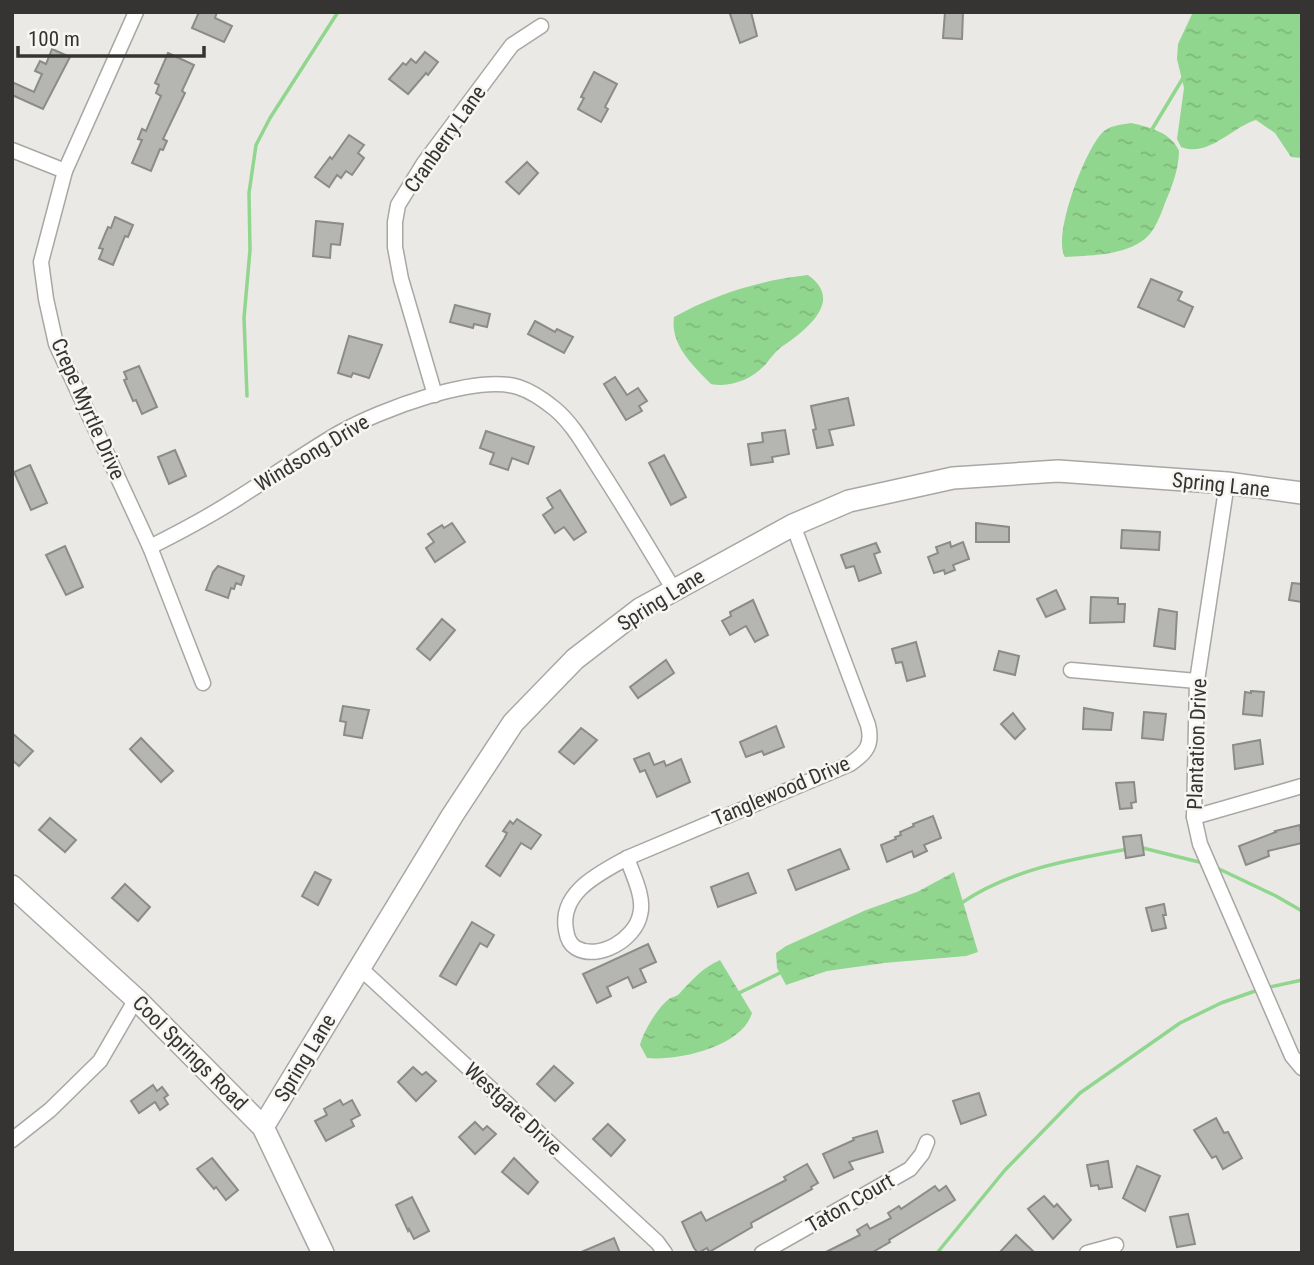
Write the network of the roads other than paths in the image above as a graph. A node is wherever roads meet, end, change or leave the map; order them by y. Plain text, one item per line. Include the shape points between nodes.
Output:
1 (136, 12) edge
2 (541, 26) dead end
3 (12, 150) edge
4 (65, 171) junction
5 (435, 395) junction
6 (1227, 483) junction
7 (1302, 493) edge
8 (793, 525) junction
9 (150, 547) junction
10 (674, 590) junction
11 (1071, 670) dead end
12 (1197, 681) junction
13 (202, 683) dead end
14 (1302, 786) edge
15 (1194, 817) junction
16 (627, 858) junction
17 (12, 886) edge
18 (360, 968) junction
19 (136, 999) junction
20 (1302, 1068) edge
21 (263, 1127) junction
22 (12, 1140) edge
23 (927, 1142) dead end
24 (1115, 1245) dead end
25 (323, 1253) edge
26 (665, 1253) edge
27 (762, 1253) edge
28 (1087, 1253) edge

1 - 4 street, Crepe Myrtle Drive
2 - 5 street, Cranberry Lane via 512,46 398,205 395,247 401,279
3 - 4 street
4 - 9 street, Crepe Myrtle Drive via 41,262 56,344
5 - 9 street, Windsong Drive via 343,431
5 - 10 street, Windsong Drive via 496,384 518,387 555,409 573,427
6 - 7 street, Spring Lane
6 - 8 street, Spring Lane via 1058,471 953,478 849,501
6 - 12 street, Plantation Drive
8 - 10 street, Spring Lane
8 - 16 street, Tanglewood Drive via 868,725 869,747 850,764
9 - 13 street, Crepe Myrtle Drive
10 - 18 street, Spring Lane via 640,608 575,659 513,723
11 - 12 street
12 - 15 street, Plantation Drive
14 - 15 street
15 - 20 street, Plantation Drive via 1200,844 1292,1056
16 - 16 street, Tanglewood Drive via 639,894 641,913 636,927 611,948 576,949 568,940 564,922 579,889
17 - 19 street, Cool Springs Road
18 - 21 street, Spring Lane
18 - 26 street, Westgate Drive
19 - 21 street, Cool Springs Road
19 - 22 street via 100,1061
21 - 25 street, Cool Springs Road
23 - 27 street, Taton Court via 910,1169
24 - 28 street

